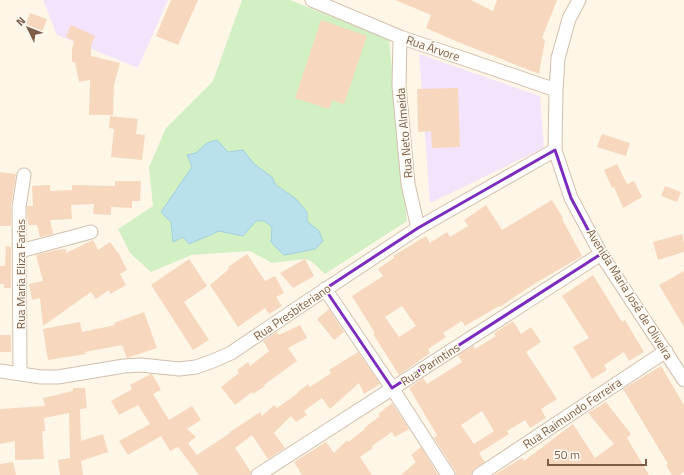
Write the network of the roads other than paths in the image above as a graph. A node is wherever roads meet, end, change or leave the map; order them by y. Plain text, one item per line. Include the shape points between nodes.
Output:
1 (312, 0) edge
2 (579, 0) edge
3 (400, 37) junction
4 (556, 90) junction
5 (555, 150) junction
6 (24, 175) dead end
7 (418, 228) junction
8 (91, 232) dead end
9 (20, 251) junction
10 (601, 254) junction
11 (326, 289) junction
12 (666, 351) junction
13 (0, 371) edge
14 (20, 374) junction
15 (684, 380) edge
16 (392, 388) junction
17 (258, 475) edge
18 (448, 475) edge
19 (479, 475) edge

1 - 3 street, Rua Árvore
2 - 4 street, Avenida Maria José de Oliveira via 569,19 558,58
3 - 4 street, Rua Árvore
3 - 7 street, Rua Neto Almeida via 399,86 408,184
4 - 5 street, Avenida Maria José de Oliveira
5 - 7 street, Rua Presbiteriano
5 - 10 street, Avenida Maria José de Oliveira via 571,198
6 - 9 street, Rua Maria Eliza Farias via 19,207
7 - 11 street, Rua Presbiteriano
8 - 9 street
9 - 14 street, Rua Maria Eliza Farias
10 - 12 street, Avenida Maria José de Oliveira
10 - 16 street, Rua Parintins
11 - 14 street, Rua Presbiteriano via 231,353 196,367 179,369 124,366 58,377
11 - 16 street
12 - 15 street, Avenida Maria José de Oliveira
12 - 19 street, Rua Raimundo Ferreira
13 - 14 street, Rua Presbiteriano
16 - 17 street, Rua Parintins
16 - 18 street

